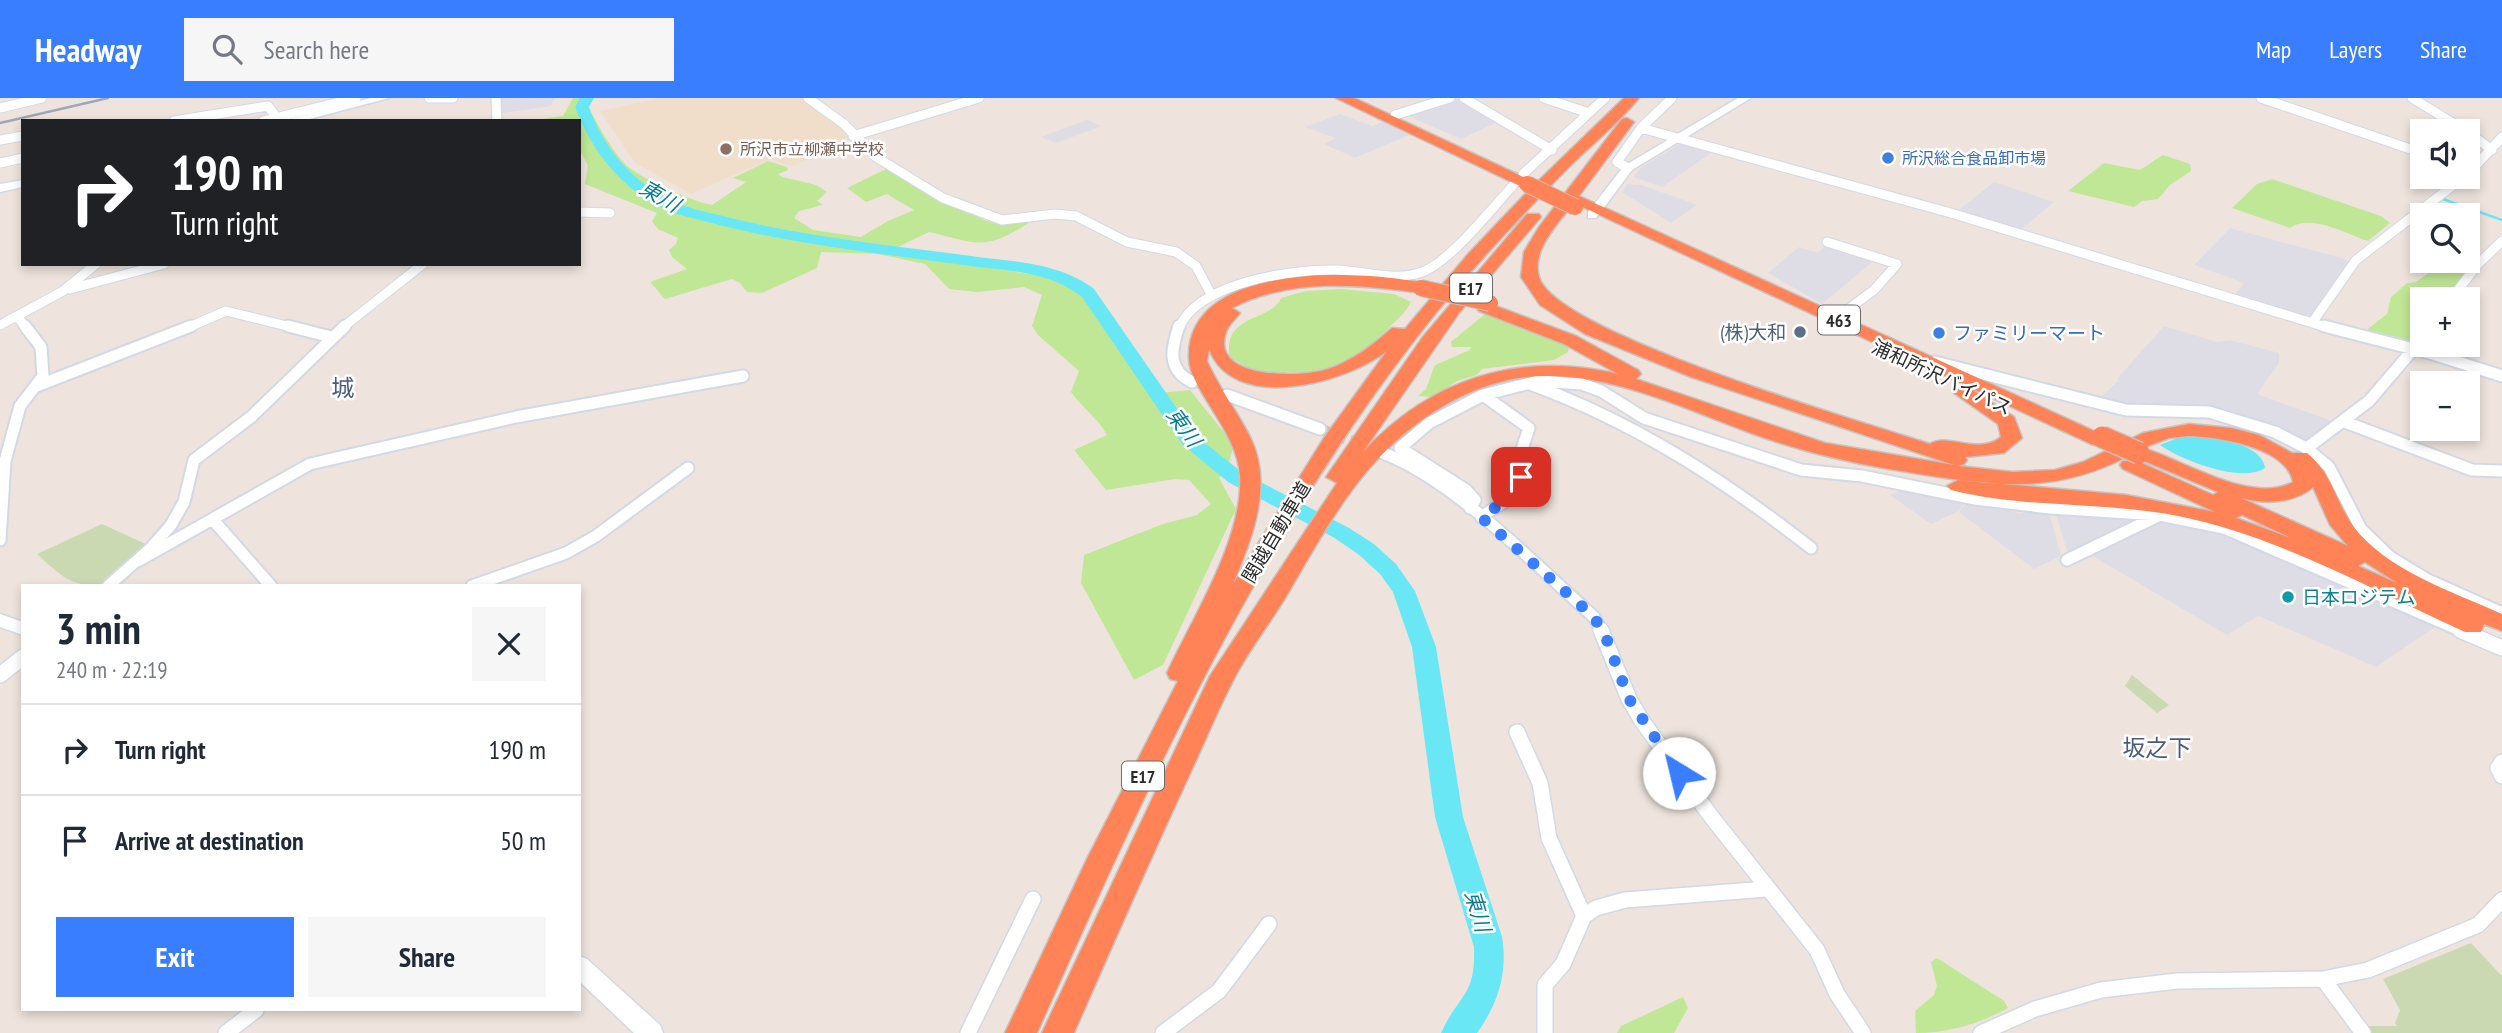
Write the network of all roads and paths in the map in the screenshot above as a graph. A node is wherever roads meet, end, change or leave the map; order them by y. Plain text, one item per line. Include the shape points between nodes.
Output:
1 (42, 98) edge
2 (356, 98) edge
3 (384, 98) edge
4 (429, 98) edge
5 (453, 98) edge
6 (496, 98) edge
7 (808, 98) edge
8 (979, 98) edge
9 (1343, 98) edge
10 (1357, 98) edge
11 (1450, 98) edge
12 (1464, 98) edge
13 (1544, 98) edge
14 (1605, 98) edge
15 (1632, 98) edge
16 (1651, 98) edge
17 (1672, 98) edge
18 (1746, 98) edge
19 (2261, 98) edge
20 (2412, 98) edge
21 (26, 100) edge
22 (0, 108) edge
23 (1589, 113) junction
24 (1395, 116) junction
25 (192, 119) edge
26 (282, 119) edge
27 (497, 119) edge
28 (2446, 119) edge
29 (1634, 125) junction
30 (21, 136) edge
31 (852, 136) junction
32 (2502, 137) edge
33 (0, 139) edge
34 (1678, 139) junction
35 (2480, 141) edge
36 (2410, 149) edge
37 (1552, 150) junction
38 (2492, 150) junction
39 (21, 158) edge
40 (2480, 159) edge
41 (0, 163) edge
42 (1628, 168) junction
43 (1525, 179) junction
44 (21, 183) edge
45 (0, 188) edge
46 (2448, 189) edge
47 (1586, 208) junction
48 (581, 212) edge
49 (610, 213) dead end
50 (1498, 232) junction
51 (2502, 241) edge
52 (1827, 242) dead end
53 (94, 266) edge
54 (157, 266) edge
55 (420, 266) edge
56 (2460, 287) edge
57 (1420, 290) junction
58 (63, 291) junction
59 (1212, 296) junction
60 (1488, 305) junction
61 (17, 316) junction
62 (1835, 319) junction
63 (2312, 323) junction
64 (0, 325) edge
65 (331, 337) junction
66 (2410, 349) edge
67 (1891, 353) junction
68 (2410, 354) edge
69 (2438, 357) edge
70 (1924, 360) junction
71 (1698, 373) junction
72 (743, 376) dead end
73 (2502, 376) edge
74 (1192, 382) dead end
75 (1526, 383) junction
76 (37, 386) junction
77 (1227, 395) dead end
78 (1483, 395) junction
79 (2000, 395) joint
80 (1690, 404) junction
81 (2345, 422) junction
82 (1320, 429) tunnel mouth
83 (1867, 430) junction
84 (2096, 440) junction
85 (1798, 442) junction
86 (2307, 448) junction
87 (1383, 453) dead end
88 (2132, 457) junction
89 (688, 468) dead end
90 (2502, 471) edge
91 (1325, 504) junction
92 (1470, 508) junction
93 (2160, 515) junction
94 (1481, 517) junction
95 (214, 521) junction
96 (1295, 533) junction
97 (0, 540) edge
98 (1811, 548) dead end
99 (2067, 560) dead end
100 (138, 561) junction
101 (110, 584) edge
102 (269, 584) edge
103 (478, 584) edge
104 (2502, 612) edge
105 (0, 620) edge
106 (2502, 625) edge
107 (21, 628) edge
108 (2502, 638) edge
109 (2502, 648) edge
110 (21, 659) edge
111 (0, 675) edge
112 (1517, 732) dead end
113 (2502, 762) edge
114 (2502, 776) edge
115 (1136, 791) junction
116 (1767, 889) junction
117 (1033, 899) dead end
118 (2502, 900) edge
119 (1584, 916) junction
120 (1269, 924) dead end
121 (581, 968) edge
122 (2323, 979) junction
123 (255, 1011) edge
124 (226, 1033) edge
125 (651, 1033) edge
126 (968, 1033) edge
127 (1021, 1033) edge
128 (1058, 1033) edge
129 (1163, 1033) edge
130 (1545, 1033) edge
131 (1863, 1033) edge
132 (1981, 1033) edge
133 (2363, 1033) edge

1 - 21 street
2 - 26 street
3 - 26 street
4 - 5 street
6 - 27 street
7 - 31 street via 844,124
8 - 31 street
9 - 43 highway, 浦和所沢バイパス / 463
10 - 24 highway, 浦和所沢バイパス / 463
11 - 24 street
12 - 37 street
13 - 23 street
14 - 23 street
15 - 50 highway, 関越自動車道 / E17
16 - 29 highway, 関越自動車道 / E17
17 - 29 street
18 - 34 street
19 - 36 street
20 - 28 street
21 - 22 street
23 - 37 street
24 - 43 highway, 浦和所沢バイパス / 463
25 - 26 street via 268,106
29 - 34 street
29 - 42 street via 1617,162
29 - 71 highway via 1536,242 1529,262 1530,277 1546,301 1577,323
29 - 91 highway, 関越自動車道 / E17 via 1490,264 1411,366
30 - 33 street
31 - 59 street via 943,198 985,216 1009,220 1066,215 1086,220 1127,242 1183,255 1196,265
32 - 38 street
34 - 42 street
34 - 63 street via 1951,213
35 - 38 street
37 - 43 street
38 - 40 street
39 - 41 street
42 - 47 street
43 - 47 highway, 浦和所沢バイパス / 463, bridge
43 - 59 street via 1422,272 1297,272 1252,280
44 - 45 street
46 - 63 street via 2356,260
47 - 62 highway, 浦和所沢バイパス / 463
47 - 67 highway, 浦和所沢バイパス / 463
48 - 49 street
50 - 57 highway via 1388,341 1349,368 1312,379 1263,379 1232,368 1217,350 1215,336 1226,318 1276,292 1340,285
50 - 96 highway, 関越自動車道 / E17 via 1390,360 1300,491
51 - 56 street
52 - 62 street via 1897,264 1874,290
53 - 58 street
54 - 58 street
55 - 65 street
57 - 60 highway, bridge
57 - 115 highway via 1348,280 1300,281 1246,295 1208,321 1198,339 1198,361 1239,437 1250,468 1248,514 1180,672
58 - 61 street
59 - 74 street via 1185,317 1174,338 1175,369
60 - 71 highway
60 - 80 highway via 1570,340
61 - 64 street
61 - 76 street via 41,347 43,376
62 - 70 highway, 浦和所沢バイパス / 463
63 - 66 street
65 - 76 street via 226,311
65 - 100 street via 251,417 194,460 184,502
67 - 83 highway via 1998,413 2011,427 2012,438 1994,449 1971,451
67 - 84 highway, 浦和所沢バイパス / 463
68 - 81 street
69 - 73 street
70 - 79 highway, 浦和所沢バイパス / 463
70 - 86 street via 2130,411 2184,409 2234,418
71 - 83 highway
72 - 95 street via 516,417 310,464
75 - 78 street
75 - 93 street via 1582,384 1644,418 1801,470 1862,476 2024,505
75 - 98 street via 1637,428 1755,503
76 - 97 street via 20,406 5,461
77 - 82 street
78 - 92 street via 1440,416 1400,448 1466,490 1475,500
78 - 94 street via 1529,428 1518,461 1520,488
79 - 84 highway
80 - 85 highway
80 - 91 highway via 1587,371 1534,370 1494,377 1450,394 1408,421
81 - 86 street
81 - 90 street via 2472,470
83 - 106 highway via 1959,461 2026,470 2068,464 2163,424 2242,431 2307,461 2320,476 2342,527 2374,556
84 - 88 highway, 浦和所沢バイパス / 463
85 - 88 highway via 1928,468 2042,478 2081,470 2163,433 2201,430 2240,437 2278,453 2302,472 2304,485 2284,495 2248,493
85 - 108 highway via 1899,473 1978,490 2150,505 2215,519
86 - 104 street via 2337,475 2355,520 2384,552 2423,576
87 - 92 street via 1426,474
88 - 106 highway, 浦和所沢バイパス / 463
88 - 108 highway, 浦和所沢バイパス / 463
89 - 103 street via 566,553
91 - 96 highway
92 - 94 street
93 - 99 street
93 - 109 street via 2261,541
94 - 116 street via 1594,617 1643,722
95 - 100 street
95 - 102 street
96 - 115 highway, 関越自動車道 / E17 via 1192,675
96 - 128 highway, 関越自動車道 / E17 via 1223,676
100 - 101 street
105 - 107 street
110 - 111 street
112 - 119 street via 1532,758 1549,838
113 - 114 street via 2498,768
115 - 127 highway, 関越自動車道 / E17
116 - 119 street via 1625,900
116 - 131 street via 1817,950 1837,995
117 - 126 street
118 - 122 street via 2488,919 2468,930 2368,970
119 - 130 street via 1563,964 1545,985
120 - 129 street via 1219,991
121 - 125 street
122 - 132 street via 2195,980 2114,988 2035,1009
122 - 133 street
123 - 124 street

